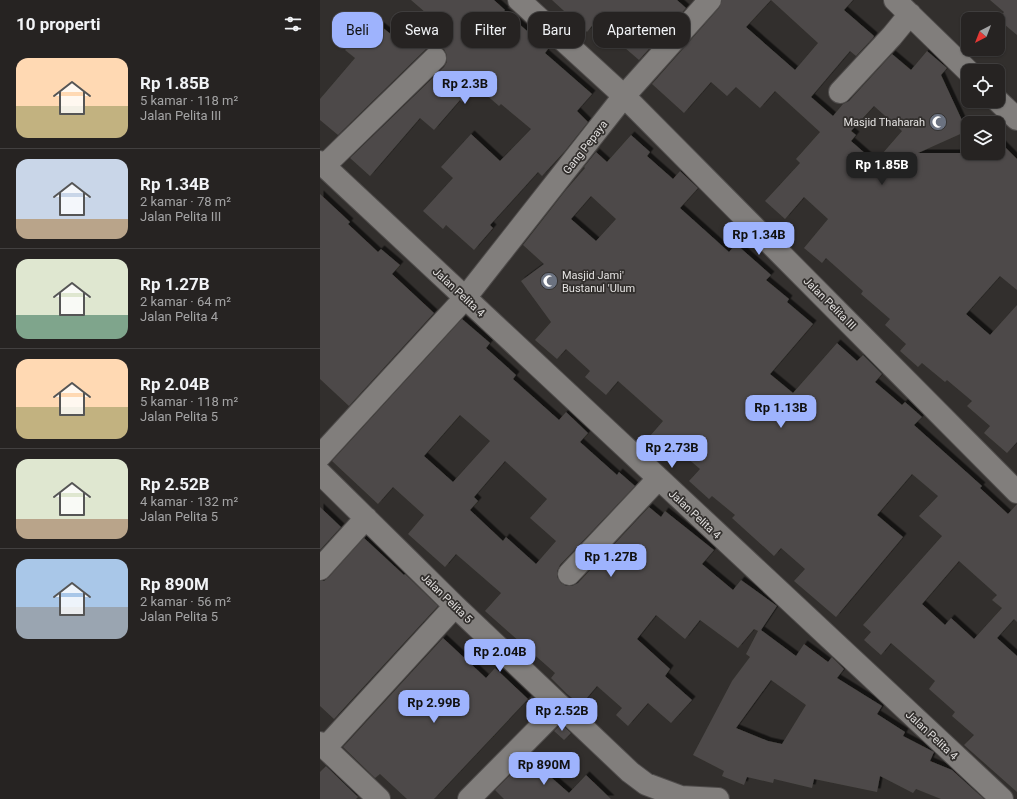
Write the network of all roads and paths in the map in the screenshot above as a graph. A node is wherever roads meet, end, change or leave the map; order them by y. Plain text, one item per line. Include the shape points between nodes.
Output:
1 (519, 0) edge
2 (710, 0) edge
3 (902, 7) edge
4 (435, 58) dead end
5 (961, 64) edge
6 (840, 92) dead end
7 (624, 96) junction
8 (1005, 108) edge
9 (1017, 119) edge
10 (322, 164) edge
11 (465, 298) junction
12 (320, 456) edge
13 (320, 473) edge
14 (658, 479) junction
15 (1017, 492) edge
16 (366, 518) junction
17 (320, 569) edge
18 (569, 574) dead end
19 (455, 606) junction
20 (560, 706) junction
21 (323, 746) edge
22 (680, 798) edge
23 (379, 799) edge
24 (469, 799) edge
25 (718, 799) edge
26 (1002, 799) edge

1 - 7 street, Jalan Pelita III
2 - 7 street, Gang Pepaya
3 - 5 street
3 - 6 street via 892,36
4 - 10 street
7 - 11 street, Gang Pepaya
7 - 15 street, Jalan Pelita III
8 - 9 street
10 - 11 street, Jalan Pelita 4
11 - 12 street, Gang Pepaya
11 - 14 street, Jalan Pelita 4
13 - 16 street, Jalan Pelita 5
14 - 18 street
14 - 26 street, Jalan Pelita 4
16 - 17 street
16 - 19 street, Jalan Pelita 5
19 - 20 street, Jalan Pelita 5
19 - 21 street
20 - 22 street, Jalan Pelita 5 via 639,780
20 - 24 street
21 - 23 street
22 - 25 street, Jalan Pelita 5

